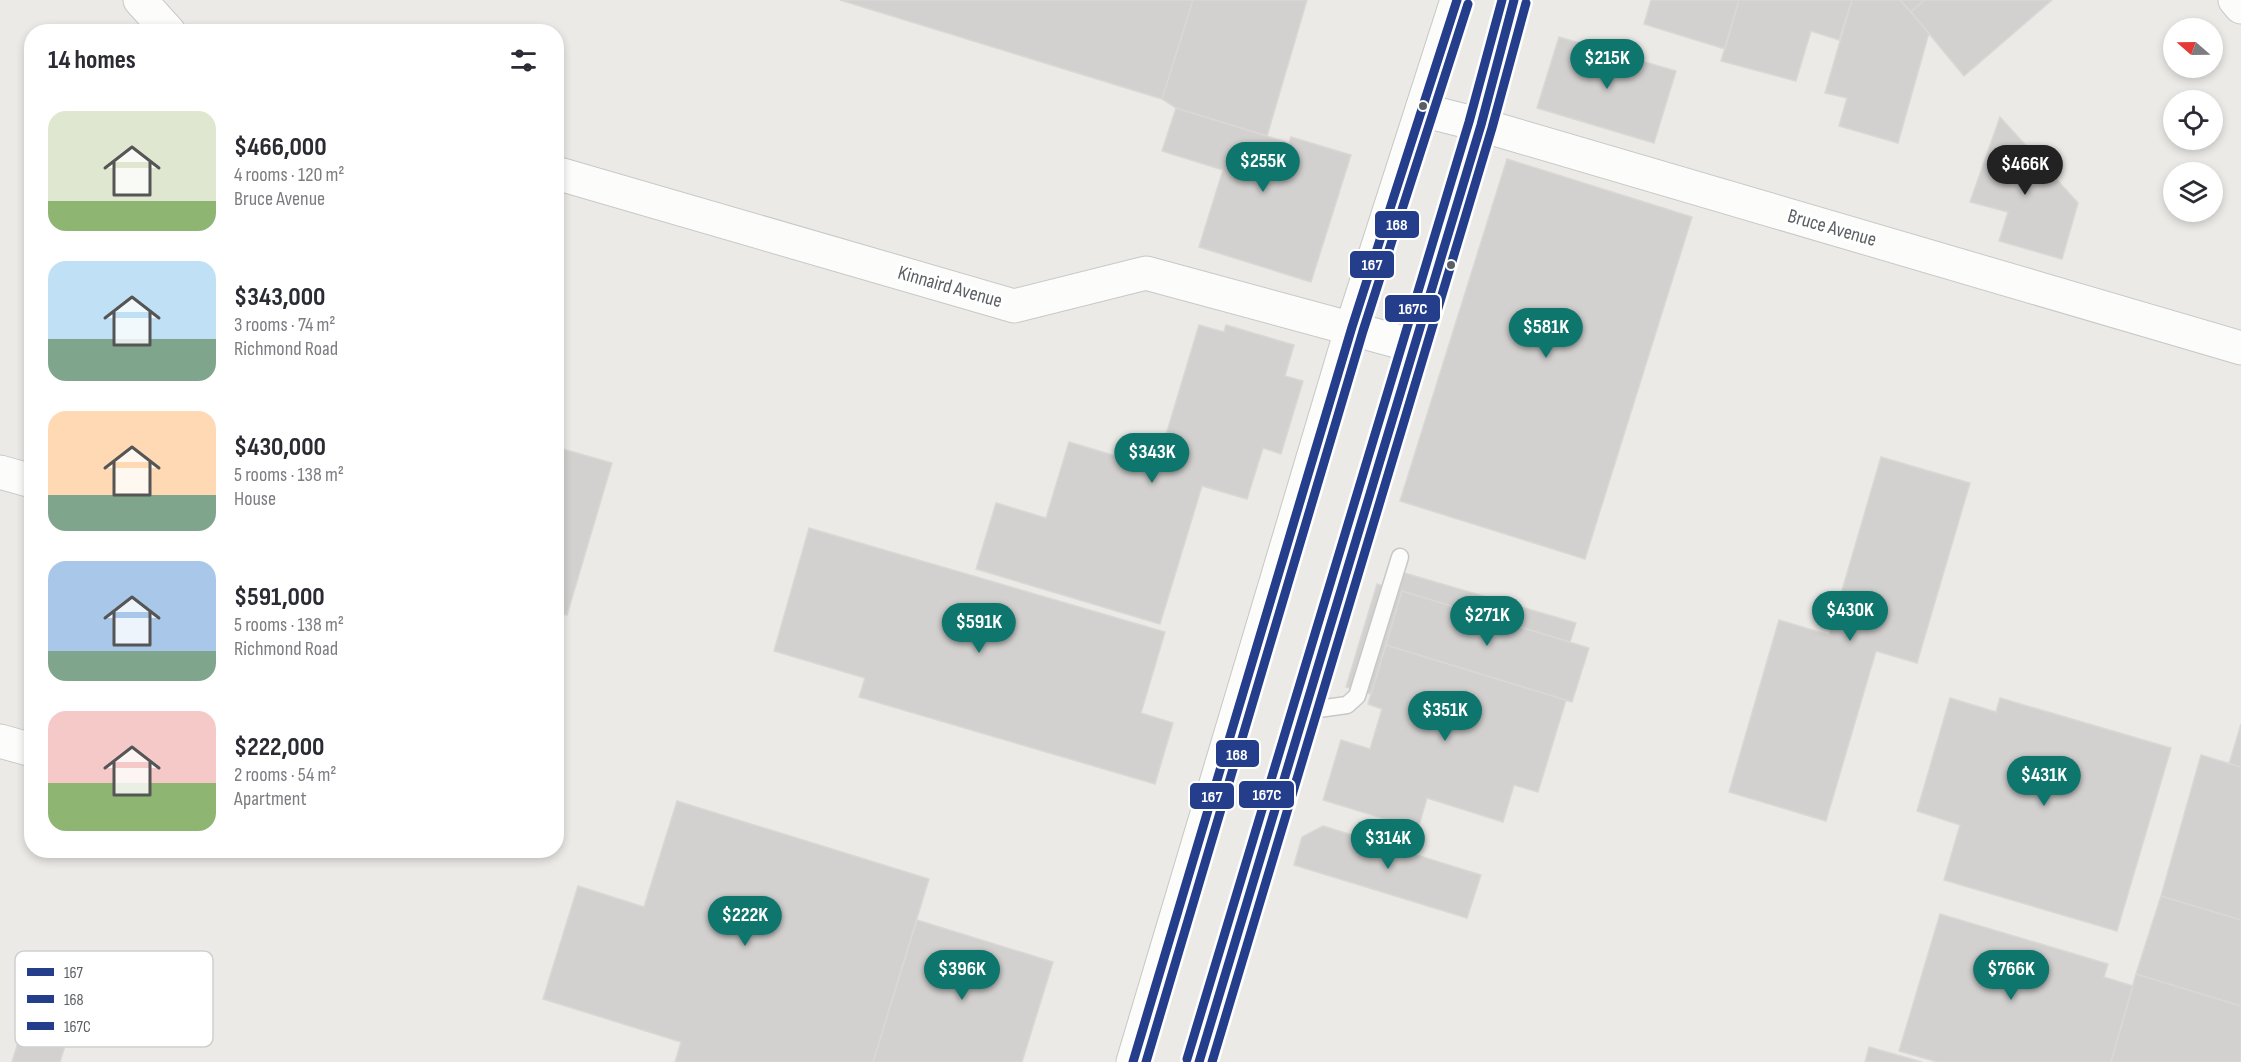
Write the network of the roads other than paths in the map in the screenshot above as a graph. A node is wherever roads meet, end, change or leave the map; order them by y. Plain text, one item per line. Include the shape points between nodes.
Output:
1 (140, 0) edge
2 (1457, 0) edge
3 (1514, 0) edge
4 (2235, 0) edge
5 (2241, 7) edge
6 (162, 24) edge
7 (1422, 110) junction
8 (1481, 125) junction
9 (564, 175) edge
10 (1352, 327) junction
11 (1415, 346) junction
12 (2241, 348) edge
13 (0, 472) edge
14 (24, 479) edge
15 (1400, 557) dead end
16 (1304, 711) junction
17 (0, 741) edge
18 (24, 748) edge
19 (1133, 1062) edge
20 (1199, 1062) edge

1 - 6 main road
2 - 7 main road
3 - 8 main road
4 - 5 main road
7 - 8 main road, Bruce Avenue
7 - 10 main road
8 - 11 main road
8 - 12 main road, Bruce Avenue
9 - 10 main road, Kinnaird Avenue via 1014,306 1146,273
10 - 11 main road, Kinnaird Avenue
10 - 19 main road
11 - 16 main road
13 - 14 main road
15 - 16 lane via 1357,696 1347,705
16 - 20 main road
17 - 18 main road

